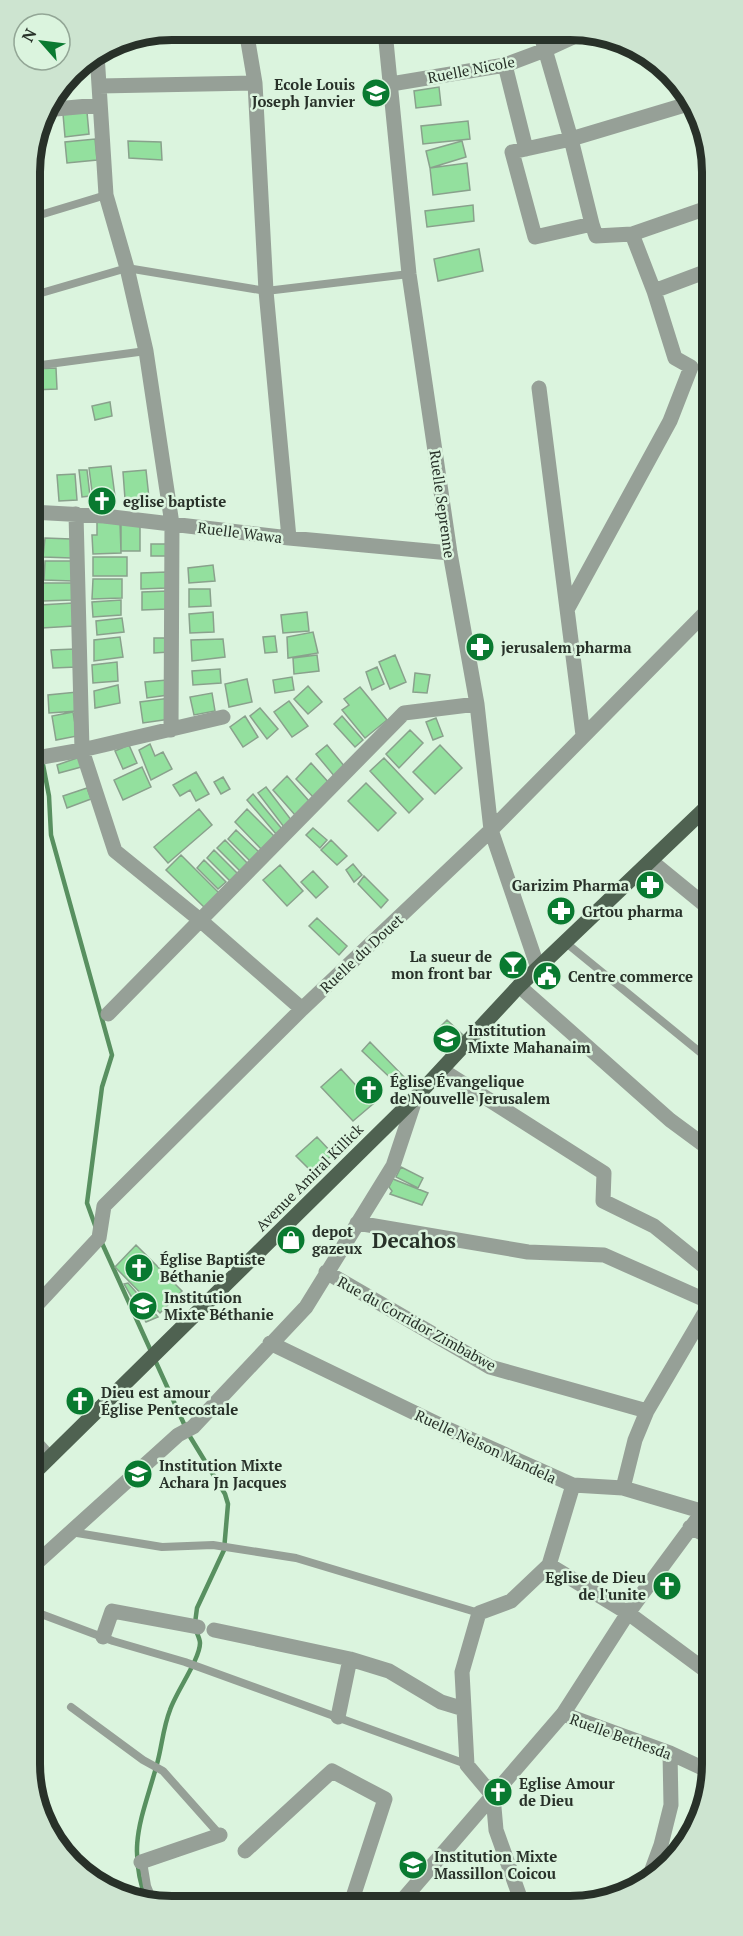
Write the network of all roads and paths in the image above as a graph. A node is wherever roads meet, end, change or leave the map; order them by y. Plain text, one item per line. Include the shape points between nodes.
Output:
1 (386, 40) edge
2 (542, 40) edge
3 (567, 40) edge
4 (248, 41) edge
5 (545, 50) junction
6 (98, 64) edge
7 (505, 64) junction
8 (255, 83) junction
9 (391, 84) junction
10 (99, 86) junction
11 (99, 105) junction
12 (684, 105) edge
13 (57, 109) edge
14 (571, 139) junction
15 (526, 149) junction
16 (106, 195) junction
17 (702, 210) edge
18 (41, 215) edge
19 (592, 224) junction
20 (632, 234) junction
21 (127, 268) junction
22 (702, 273) edge
23 (410, 274) junction
24 (266, 291) junction
25 (654, 291) junction
26 (41, 293) edge
27 (146, 351) junction
28 (41, 365) edge
29 (539, 388) dead end
30 (41, 512) edge
31 (75, 514) junction
32 (172, 524) junction
33 (288, 538) junction
34 (450, 553) junction
35 (568, 608) junction
36 (702, 616) edge
37 (477, 704) junction
38 (223, 717) dead end
39 (171, 730) junction
40 (583, 735) junction
41 (81, 750) junction
42 (41, 757) edge
43 (702, 812) edge
44 (491, 830) junction
45 (651, 861) junction
46 (702, 903) edge
47 (200, 920) junction
48 (565, 942) junction
49 (538, 968) junction
50 (519, 986) junction
51 (302, 1009) junction
52 (108, 1014) dead end
53 (702, 1054) edge
54 (442, 1070) junction
55 (416, 1097) junction
56 (702, 1144) edge
57 (357, 1223) junction
58 (702, 1265) edge
59 (326, 1272) junction
60 (702, 1299) edge
61 (40, 1301) edge
62 (702, 1318) edge
63 (270, 1343) junction
64 (647, 1411) junction
65 (40, 1448) edge
66 (50, 1458) junction
67 (40, 1467) edge
68 (573, 1485) junction
69 (623, 1488) junction
70 (702, 1512) edge
71 (702, 1517) edge
72 (690, 1527) junction
73 (70, 1532) junction
74 (702, 1533) edge
75 (40, 1561) edge
76 (549, 1564) junction
77 (479, 1613) junction
78 (628, 1613) junction
79 (40, 1614) edge
80 (198, 1627) dead end
81 (214, 1630) dead end
82 (103, 1637) junction
83 (350, 1659) junction
84 (702, 1668) edge
85 (71, 1707) dead end
86 (464, 1709) junction
87 (563, 1714) junction
88 (338, 1717) junction
89 (670, 1753) junction
90 (467, 1765) junction
91 (702, 1768) edge
92 (493, 1796) junction
93 (220, 1835) joint
94 (245, 1851) dead end
95 (142, 1862) joint
96 (653, 1866) edge
97 (150, 1893) edge
98 (353, 1896) edge
99 (406, 1896) edge
100 (520, 1896) edge

1 - 9 street, Ruelle Seprenne
2 - 5 street
3 - 5 street, Ruelle Nicole
4 - 8 street
5 - 7 street, Ruelle Nicole
5 - 14 street
6 - 10 street
7 - 9 street, Ruelle Nicole
7 - 15 street
8 - 10 street
8 - 24 street
9 - 23 street, Ruelle Seprenne
10 - 11 street
11 - 13 street
11 - 16 street
12 - 14 street
14 - 15 street
14 - 19 street
15 - 19 street via 512,152 535,237
16 - 18 lane
16 - 21 street
17 - 20 street
19 - 20 street via 596,236
20 - 25 street
21 - 24 lane
21 - 26 lane
21 - 27 street
22 - 25 street
23 - 24 lane
23 - 34 street, Ruelle Seprenne
24 - 33 street
25 - 35 street via 675,358 691,367 670,422
27 - 28 lane
27 - 32 street
29 - 35 street
30 - 31 street, Ruelle Wawa
31 - 32 street, Ruelle Wawa
31 - 41 street
32 - 33 street, Ruelle Wawa
32 - 39 street
33 - 34 street, Ruelle Wawa
34 - 37 street, Ruelle Seprenne
35 - 40 street
36 - 40 street, Ruelle du Douet
37 - 44 street, Ruelle Seprenne
37 - 47 street via 404,713
38 - 39 street
39 - 41 street
40 - 44 street, Ruelle du Douet
41 - 42 street
41 - 47 street via 115,851
43 - 45 main road, Avenue Amiral Killick
44 - 49 street, Ruelle Seprenne
44 - 51 street, Ruelle du Douet
45 - 46 street
45 - 48 main road, Avenue Amiral Killick
47 - 51 street
47 - 52 street
48 - 49 main road, Avenue Amiral Killick
48 - 53 lane
49 - 50 main road, Avenue Amiral Killick
50 - 54 main road, Avenue Amiral Killick
50 - 56 street
51 - 61 street, Ruelle du Douet via 104,1206 99,1238
54 - 55 main road, Avenue Amiral Killick
54 - 58 street via 604,1173 603,1201 654,1226
55 - 57 street via 393,1166
55 - 66 main road, Avenue Amiral Killick
57 - 59 street
57 - 60 street via 528,1252 604,1255
59 - 63 street via 306,1306
59 - 64 street, Rue du Corridor Zimbabwe via 490,1367
62 - 64 street
63 - 68 street, Ruelle Nelson Mandela
63 - 73 street via 193,1427
64 - 69 street
65 - 66 street
66 - 67 main road, Avenue Amiral Killick
68 - 69 street, Ruelle Nelson Mandela
68 - 76 street
69 - 70 street, Ruelle Nelson Mandela
71 - 72 street
72 - 74 street
72 - 78 street
73 - 75 street
73 - 77 lane via 162,1547 226,1546 296,1558
76 - 77 street via 511,1601
76 - 78 street
77 - 86 street via 462,1672
78 - 84 street
78 - 87 street
79 - 82 lane
80 - 82 street via 112,1611
81 - 83 street
82 - 88 lane via 186,1662
83 - 86 street via 389,1671 441,1702
83 - 88 street
85 - 93 lane via 163,1771
86 - 90 street
87 - 89 street, Ruelle Bethesda
87 - 92 street
88 - 90 lane
89 - 91 street, Ruelle Bethesda
89 - 96 street via 670,1805
90 - 92 street
92 - 99 street
92 - 100 street via 496,1830
93 - 95 street
94 - 98 street via 332,1771 385,1799
95 - 97 lane

